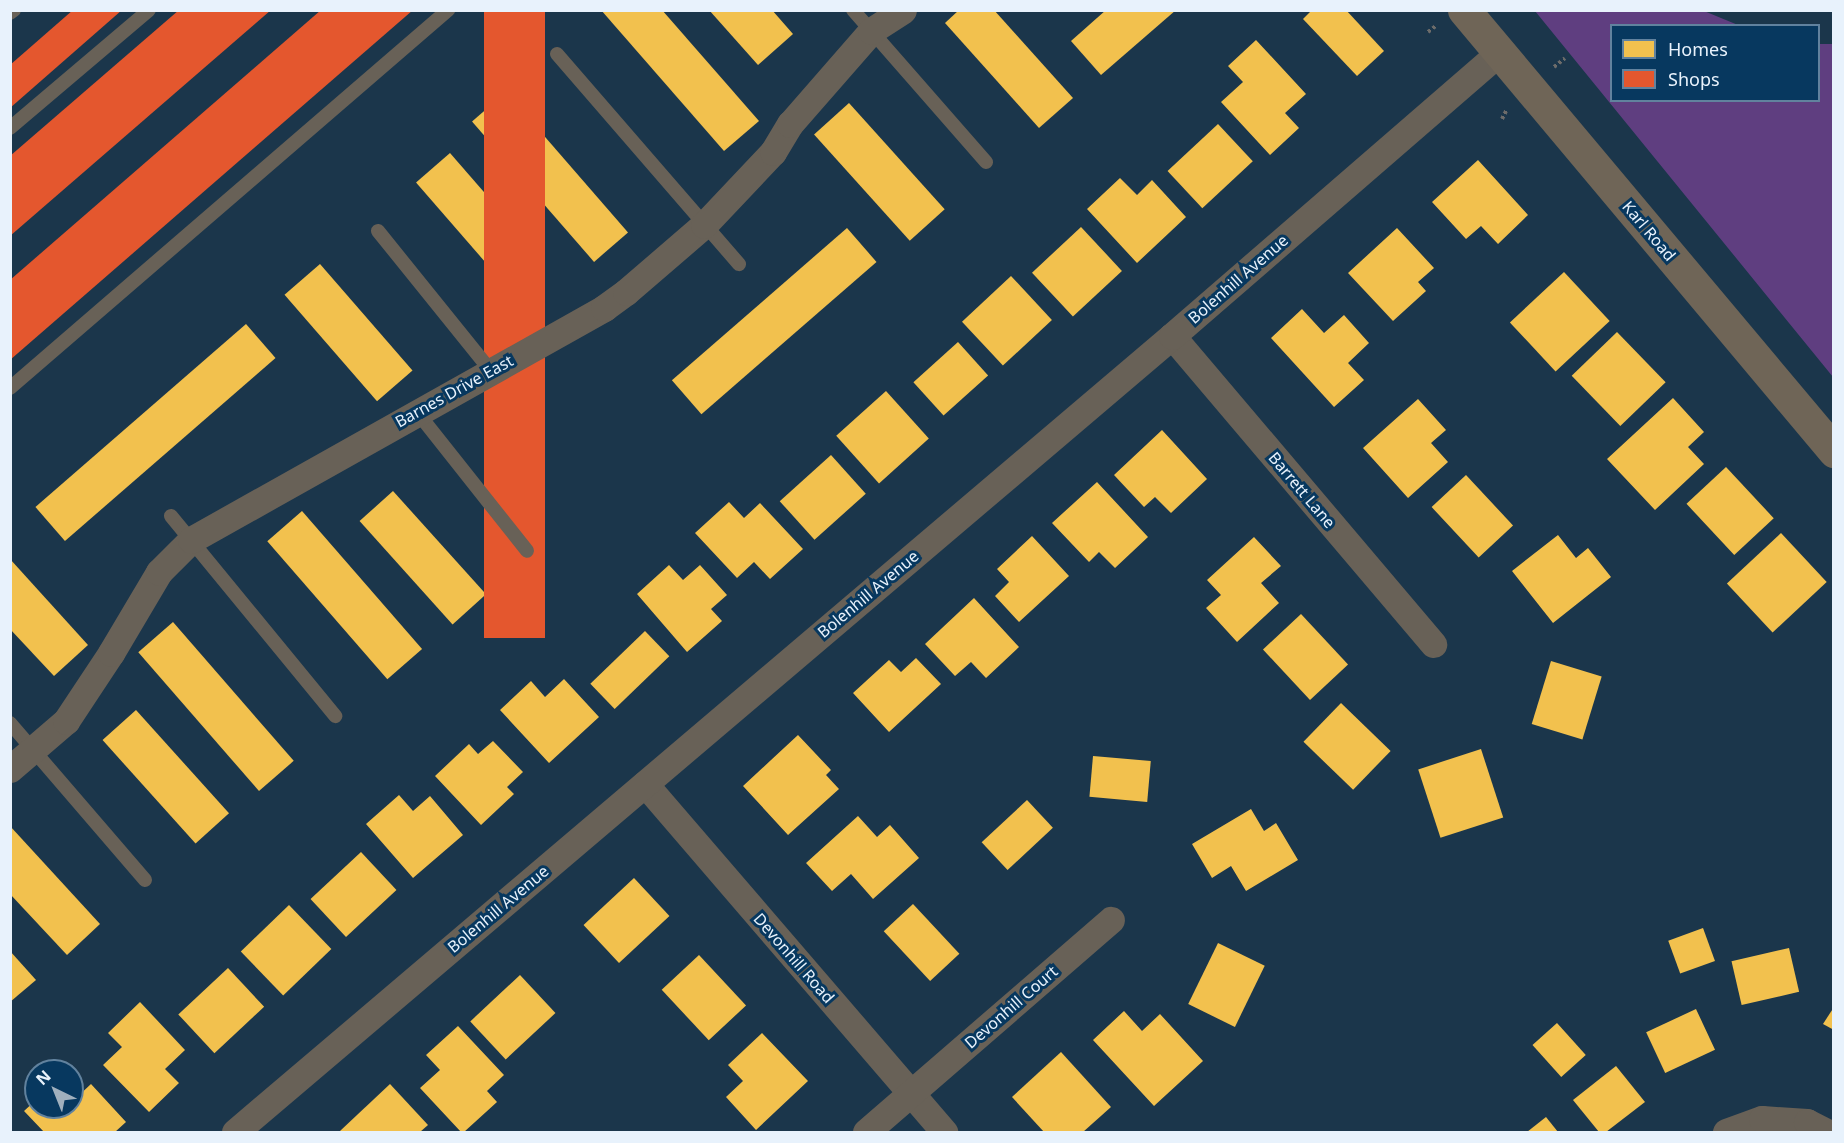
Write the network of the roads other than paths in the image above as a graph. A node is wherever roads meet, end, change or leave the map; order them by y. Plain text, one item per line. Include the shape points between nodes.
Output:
1 (149, 10) edge
2 (448, 10) edge
3 (853, 10) edge
4 (903, 10) edge
5 (1464, 10) edge
6 (871, 31) junction
7 (1499, 53) junction
8 (557, 54) dead end
9 (10, 128) edge
10 (986, 162) dead end
11 (704, 225) junction
12 (378, 231) dead end
13 (739, 264) dead end
14 (1172, 336) junction
15 (491, 371) junction
16 (10, 388) edge
17 (417, 412) junction
18 (1833, 451) edge
19 (171, 516) dead end
20 (191, 540) junction
21 (527, 551) dead end
22 (1432, 644) dead end
23 (335, 716) dead end
24 (10, 723) edge
25 (34, 749) junction
26 (10, 769) edge
27 (645, 784) junction
28 (145, 880) dead end
29 (1112, 920) dead end
30 (911, 1094) junction
31 (235, 1132) edge
32 (866, 1132) edge
33 (944, 1132) edge
34 (1726, 1132) edge
35 (1827, 1132) edge

1 - 9 lane
2 - 16 lane
3 - 6 lane
4 - 6 street, Barnes Drive East
5 - 7 street, Karl Road
6 - 10 lane
6 - 11 street, Barnes Drive East via 790,124 773,152
7 - 14 street, Bolenhill Avenue
7 - 18 street, Karl Road
8 - 11 lane
11 - 13 lane
11 - 15 street, Barnes Drive East via 604,308
12 - 15 lane
14 - 22 street, Barrett Lane
14 - 27 street, Bolenhill Avenue
15 - 17 street, Barnes Drive East
17 - 20 street, Barnes Drive East
17 - 21 lane
19 - 20 lane
20 - 23 lane
20 - 25 street, Barnes Drive East via 159,572 66,721
24 - 25 lane
25 - 26 street, Barnes Drive East
25 - 28 lane
27 - 30 street, Devonhill Road
27 - 31 street, Bolenhill Avenue
29 - 30 street, Devonhill Court
30 - 32 street, Devonhill Court
30 - 33 street, Devonhill Road
34 - 35 street via 1762,1119 1807,1122

